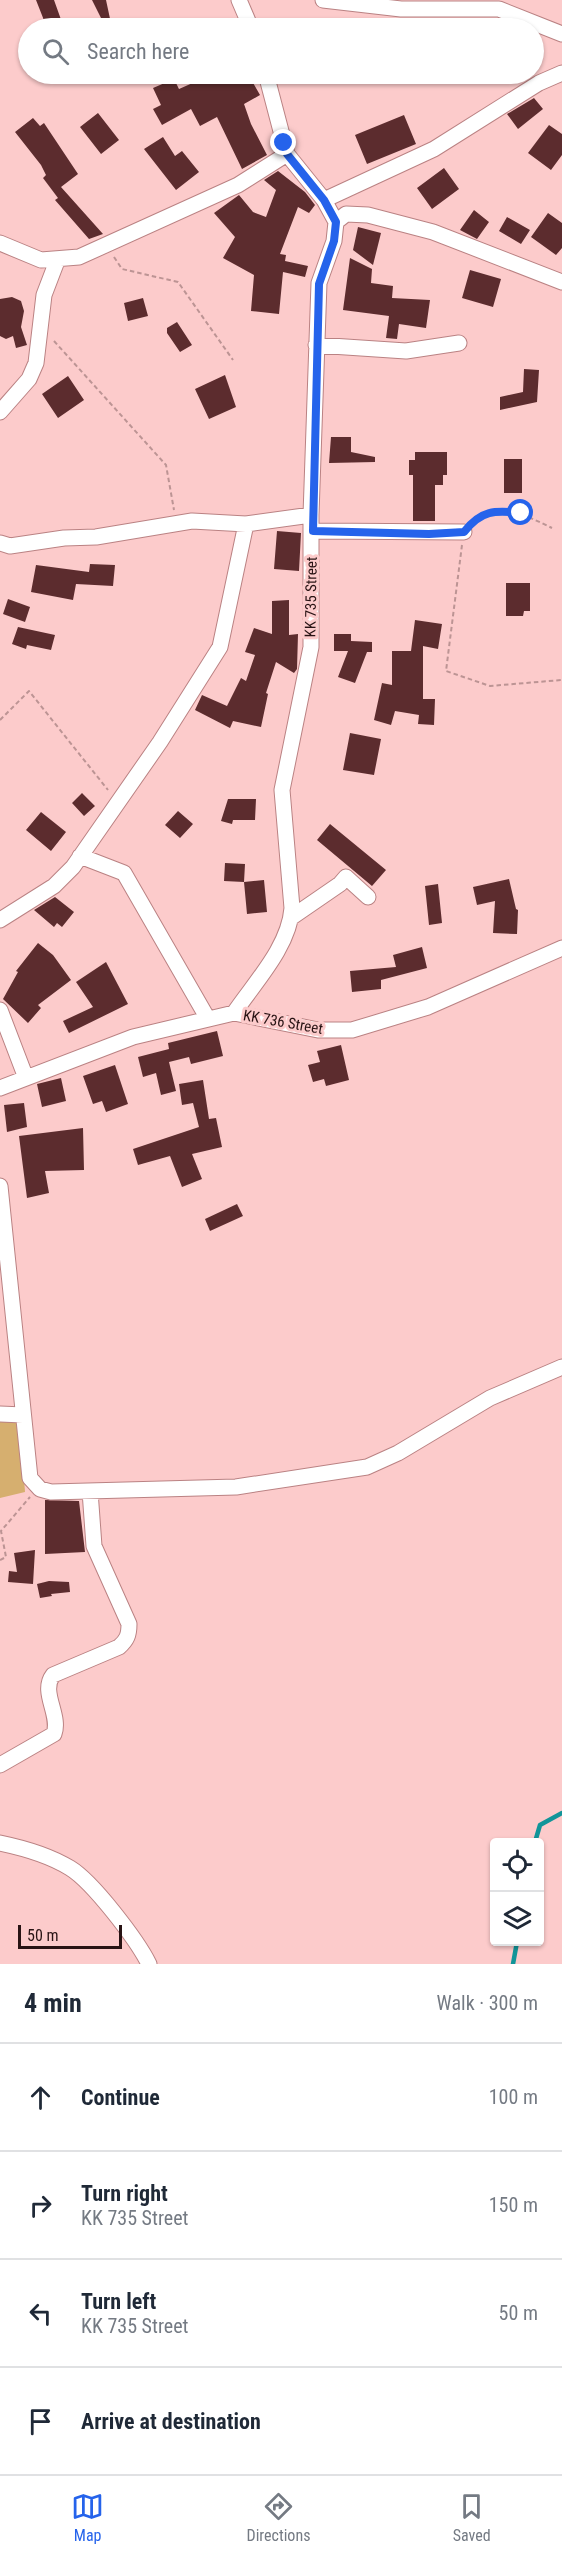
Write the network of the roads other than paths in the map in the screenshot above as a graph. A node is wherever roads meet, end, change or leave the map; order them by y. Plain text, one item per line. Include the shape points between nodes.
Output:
1 (239, 0) edge
2 (323, 0) edge
3 (247, 18) edge
4 (522, 18) edge
5 (544, 27) edge
6 (562, 34) edge
7 (562, 73) edge
8 (544, 81) edge
9 (269, 84) edge
10 (537, 84) edge
11 (287, 154) junction
12 (324, 200) junction
13 (336, 222) junction
14 (0, 243) edge
15 (57, 261) junction
16 (562, 282) edge
17 (459, 343) dead end
18 (316, 345) junction
19 (0, 412) edge
20 (311, 515) junction
21 (246, 524) junction
22 (313, 531) junction
23 (464, 532) road end
24 (0, 543) edge
25 (80, 856) junction
26 (368, 897) dead end
27 (291, 917) junction
28 (0, 920) edge
29 (562, 948) edge
30 (0, 1010) edge
31 (234, 1013) junction
32 (208, 1019) junction
33 (26, 1078) junction
34 (0, 1088) edge
35 (0, 1186) edge
36 (562, 1366) edge
37 (0, 1414) edge
38 (23, 1415) junction
39 (90, 1491) junction
40 (0, 1765) edge
41 (0, 1843) edge
42 (149, 1964) edge

1 - 3 street
2 - 4 street via 401,9 499,9
5 - 6 street
7 - 8 street
9 - 11 street
10 - 12 street via 404,165
11 - 12 street
11 - 15 street via 238,185 79,257
12 - 13 street
13 - 16 street via 346,214 433,232
13 - 18 street, KK 735 Street via 334,241 319,284
14 - 15 street via 41,260
15 - 19 street via 44,295 36,363 29,378
17 - 18 street via 406,351
18 - 20 street, KK 735 Street
20 - 21 street
20 - 22 street, KK 735 Street
21 - 24 street via 192,521 96,537 10,546
21 - 25 street via 220,647 160,742
22 - 23 street
22 - 27 street, KK 735 Street via 311,647 282,790
25 - 28 street via 54,886
25 - 32 street via 124,873
26 - 27 street via 346,877
27 - 31 street, KK 735 Street via 283,941
29 - 31 street, KK 736 Street via 428,1007 352,1030 318,1030
30 - 33 street
31 - 32 street, KK 736 Street
32 - 33 street, KK 736 Street via 133,1037
33 - 34 street, KK 736 Street
35 - 38 street
36 - 39 street via 490,1398 367,1467 236,1487
37 - 38 street
38 - 39 street via 32,1480 40,1489 51,1492
39 - 40 street via 94,1546 129,1624 129,1633 119,1647 53,1675 48,1686 57,1723 54,1734
41 - 42 street via 23,1848 70,1868 121,1921

